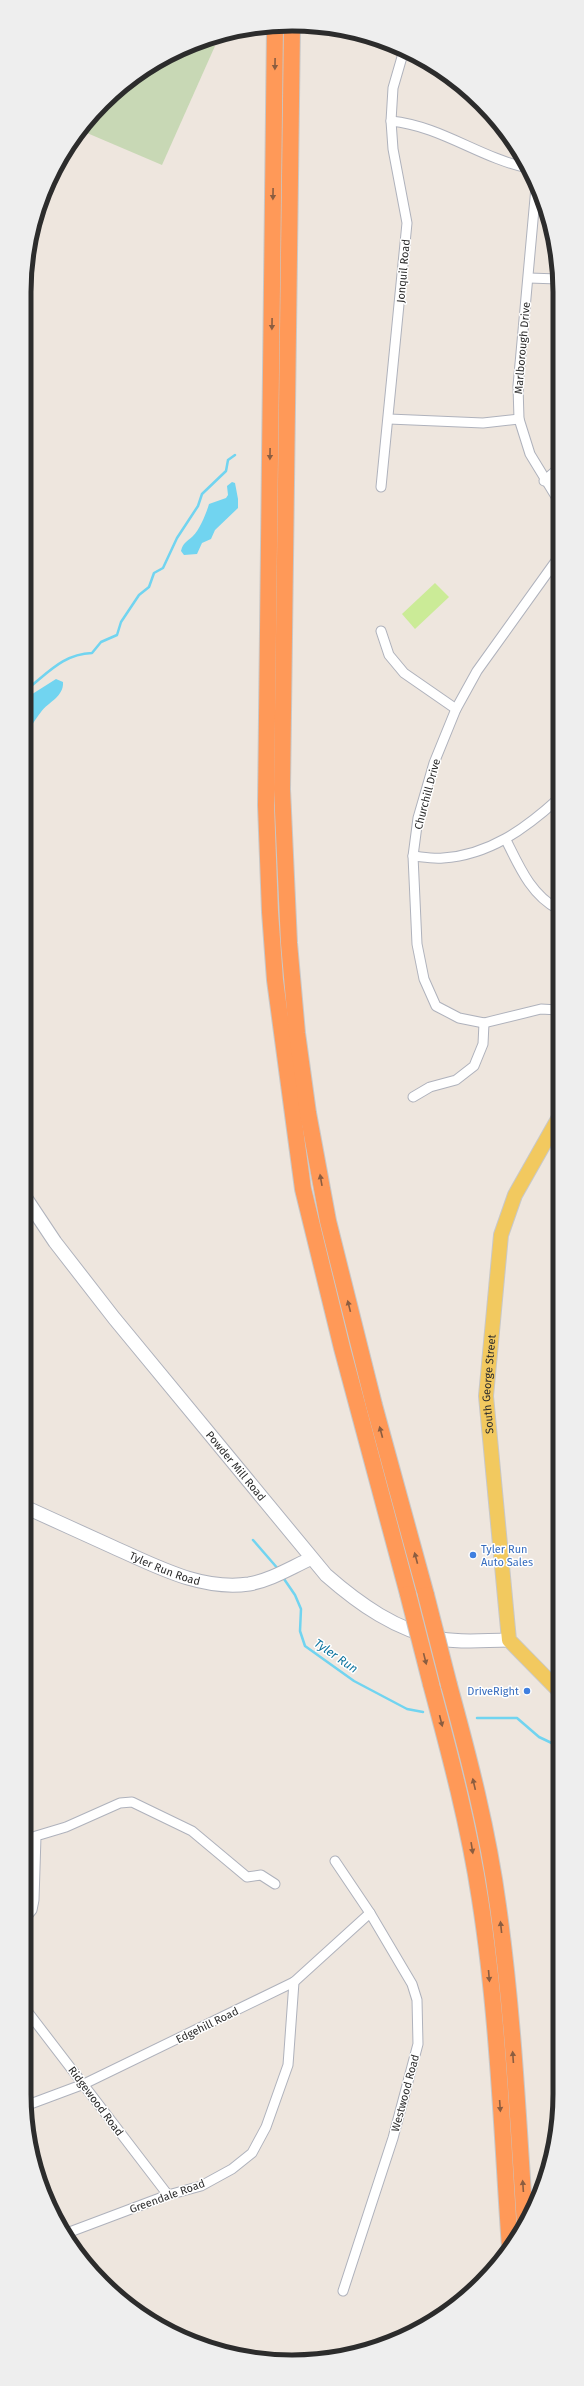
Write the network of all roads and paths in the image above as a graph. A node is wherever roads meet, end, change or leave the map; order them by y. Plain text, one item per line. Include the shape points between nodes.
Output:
1 (292, 31) edge
2 (275, 32) edge
3 (402, 58) dead end
4 (391, 121) junction
5 (520, 166) edge
6 (535, 198) edge
7 (529, 278) junction
8 (552, 279) edge
9 (389, 418) junction
10 (518, 419) junction
11 (553, 473) edge
12 (544, 481) junction
13 (381, 487) dead end
14 (553, 493) edge
15 (553, 565) edge
16 (381, 631) dead end
17 (456, 709) junction
18 (553, 803) edge
19 (506, 840) junction
20 (413, 856) junction
21 (553, 906) edge
22 (553, 1010) edge
23 (484, 1023) junction
24 (413, 1097) dead end
25 (553, 1129) edge
26 (31, 1206) edge
27 (31, 1510) edge
28 (310, 1559) junction
29 (509, 1640) junction
30 (553, 1685) edge
31 (335, 1861) dead end
32 (275, 1884) dead end
33 (31, 1911) edge
34 (370, 1914) junction
35 (294, 1982) junction
36 (31, 2015) edge
37 (84, 2084) junction
38 (32, 2104) edge
39 (168, 2195) junction
40 (524, 2213) edge
41 (71, 2232) edge
42 (509, 2239) edge
43 (343, 2291) dead end

40 -> 1 highway, bridge via 507,1989 498,1906 481,1814 328,1221 308,1113 297,1033 289,943 282,788
2 -> 42 highway, bridge via 266,805 272,942 282,1046 303,1189 470,1839 489,1968
3 - 4 street, Jonquil Road via 393,88
4 - 5 street via 425,127 497,159
4 - 9 street, Jonquil Road via 392,149 407,223
6 - 7 street, Marlborough Drive
7 - 8 street
7 - 10 street, Marlborough Drive via 518,386
9 - 10 street via 483,423
9 - 13 street, Jonquil Road
10 - 12 street, Marlborough Drive via 530,454
11 - 12 street
12 - 14 street, Marlborough Drive
15 - 17 street, Churchill Drive via 477,671
16 - 17 street via 389,654 404,673
17 - 20 street, Churchill Drive via 434,763 418,818
18 - 19 street
19 - 20 street via 468,855 442,859
19 - 21 street via 528,883
20 - 23 street, Churchill Drive via 417,944 424,979 436,1006 460,1018
22 - 23 street, Churchill Drive via 541,1009
23 - 24 street via 483,1044 474,1066 456,1080 430,1087
25 - 29 main road, South George Street via 514,1195 507,1214 495,1289 486,1396
26 - 28 street, Powder Mill Road via 55,1242 110,1312
27 - 28 street, Tyler Run Road via 173,1573 207,1584 249,1584
28 - 29 street, Powder Mill Road via 326,1576 368,1608 413,1631 456,1641
29 - 30 main road
31 - 34 street, Westwood Road
32 - 33 street via 261,1876 247,1877 192,1831 176,1822 132,1802 120,1803 66,1827 36,1836 34,1900
34 - 35 street, Edgehill Road
34 - 43 street, Westwood Road via 412,1984 416,2000 418,2044 393,2138
35 - 37 street, Edgehill Road
35 - 39 street, Greendale Road via 288,2065 266,2127 252,2154 232,2169 201,2186
36 - 37 street, Ridgewood Road
37 - 38 street, Edgehill Road
37 - 39 street, Ridgewood Road
39 - 41 street, Greendale Road

